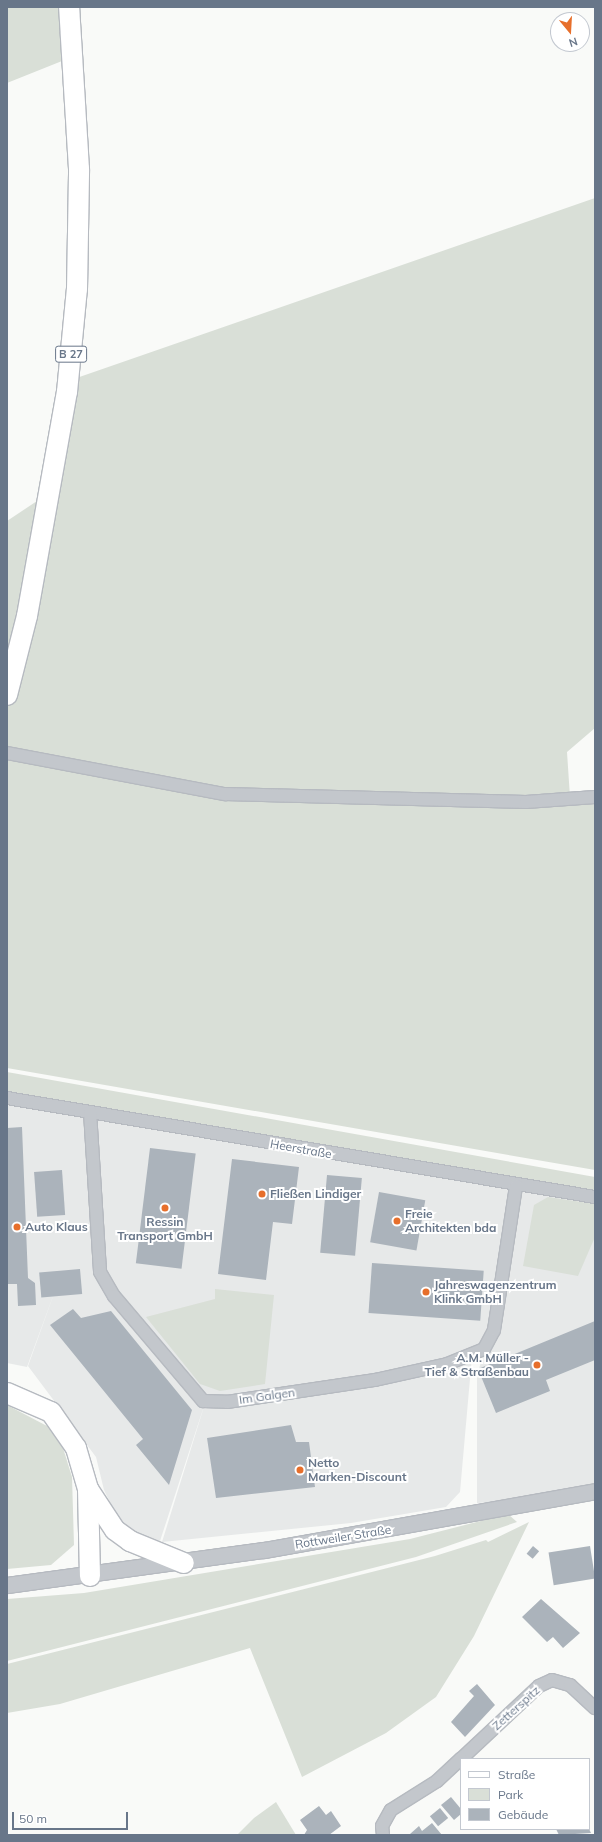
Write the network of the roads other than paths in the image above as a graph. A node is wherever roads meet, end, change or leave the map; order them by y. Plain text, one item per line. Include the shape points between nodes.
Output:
1 (69, 7) edge
2 (7, 695) edge
3 (7, 753) edge
4 (595, 797) edge
5 (7, 1098) edge
6 (90, 1112) junction
7 (516, 1186) junction
8 (595, 1197) edge
9 (7, 1393) edge
10 (88, 1489) junction
11 (595, 1491) edge
12 (184, 1563) junction
13 (90, 1576) junction
14 (7, 1585) edge
15 (595, 1708) edge
16 (462, 1758) edge
17 (460, 1760) edge
18 (383, 1835) edge

1 - 2 main road, B 27 via 80,169 71,353 51,494
3 - 4 street via 225,794 526,802
5 - 6 street, Heerstraße
6 - 7 street, Heerstraße
6 - 7 street, Im Galgen via 100,1272 114,1296 203,1401 227,1402 375,1380 447,1364 484,1349 494,1330
7 - 8 street, Heerstraße
9 - 10 main road via 51,1412 76,1448
10 - 12 main road via 115,1530 125,1538
10 - 13 main road
11 - 12 street, Rottweiler Straße via 390,1530
12 - 13 street, Rottweiler Straße
13 - 14 street, Rottweiler Straße
15 - 16 street, Zetterspitz via 570,1686 552,1680 539,1686
17 - 18 street, Zetterspitz via 437,1781 390,1810 382,1826

